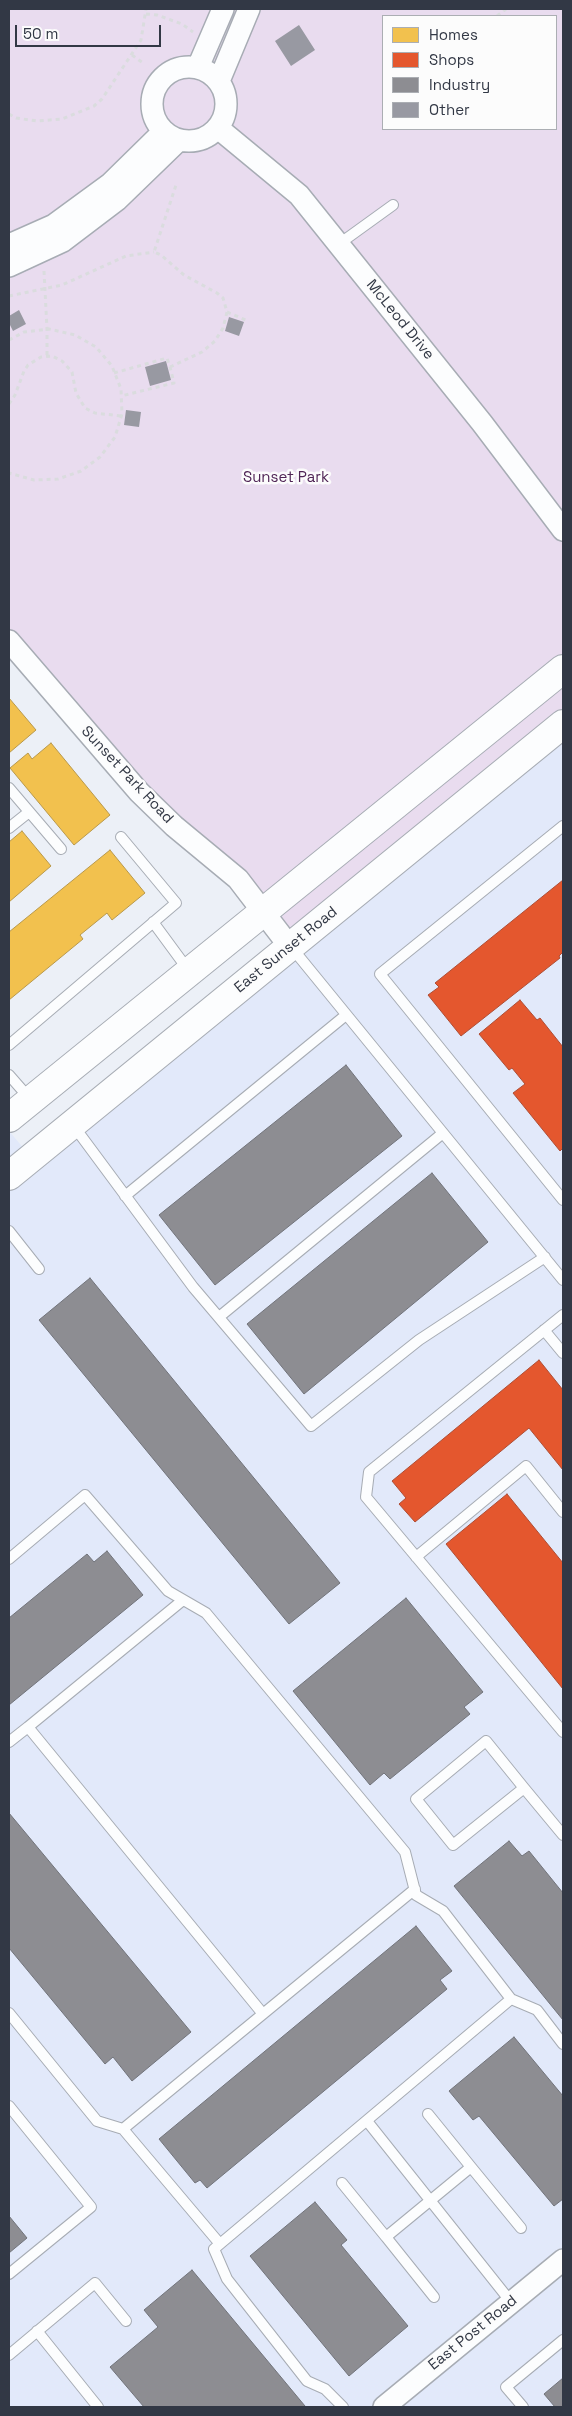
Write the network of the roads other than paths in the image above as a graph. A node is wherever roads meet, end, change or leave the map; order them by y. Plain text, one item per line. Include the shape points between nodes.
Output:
1 (223, 9) edge
2 (249, 9) edge
3 (198, 67) junction
4 (219, 81) junction
5 (218, 128) junction
6 (171, 136) junction
7 (393, 205) dead end
8 (339, 244) junction
9 (9, 245) edge
10 (9, 266) edge
11 (563, 530) edge
12 (9, 641) edge
13 (563, 669) edge
14 (563, 724) edge
15 (9, 788) edge
16 (29, 812) junction
17 (563, 826) edge
18 (9, 828) edge
19 (121, 837) dead end
20 (61, 849) dead end
21 (263, 911) junction
22 (153, 922) junction
23 (290, 946) junction
24 (189, 971) junction
25 (346, 1015) junction
26 (9, 1045) edge
27 (9, 1075) edge
28 (31, 1100) junction
29 (9, 1118) edge
30 (72, 1124) junction
31 (443, 1133) junction
32 (9, 1176) edge
33 (125, 1196) junction
34 (563, 1200) edge
35 (9, 1231) edge
36 (545, 1257) junction
37 (39, 1269) dead end
38 (563, 1280) edge
39 (563, 1314) edge
40 (219, 1317) junction
41 (544, 1330) junction
42 (563, 1353) edge
43 (563, 1512) edge
44 (416, 1557) junction
45 (9, 1559) edge
46 (183, 1600) junction
47 (28, 1727) junction
48 (563, 1732) edge
49 (9, 1742) edge
50 (524, 1788) junction
51 (563, 1835) edge
52 (415, 1889) junction
53 (512, 1999) junction
54 (9, 2013) edge
55 (263, 2014) junction
56 (563, 2044) edge
57 (9, 2106) edge
58 (428, 2114) dead end
59 (367, 2121) junction
60 (124, 2129) junction
61 (471, 2167) junction
62 (342, 2183) dead end
63 (430, 2200) junction
64 (521, 2228) dead end
65 (386, 2237) junction
66 (220, 2244) junction
67 (563, 2260) edge
68 (9, 2274) edge
69 (434, 2297) dead end
70 (511, 2302) junction
71 (126, 2321) dead end
72 (37, 2332) junction
73 (563, 2340) edge
74 (9, 2355) edge
75 (98, 2407) edge
76 (343, 2407) edge
77 (384, 2407) edge
78 (523, 2407) edge

1 - 3 street
2 - 4 street
3 - 4 street
3 - 6 street via 174,69 156,86 152,110 156,122
4 - 5 street via 225,92 226,104
5 - 6 street via 197,141
5 - 8 street, McLeod Drive via 299,195
6 - 9 street via 54,225
6 - 10 street via 117,200 63,241
7 - 8 lane
8 - 11 street, McLeod Drive
12 - 21 street, Sunset Park Road via 139,792 238,879
13 - 21 main road
14 - 23 main road, East Sunset Road
15 - 16 lane
16 - 18 lane
16 - 20 lane
17 - 34 lane via 380,974
19 - 22 lane via 176,903
21 - 23 street, Sunset Park Road
21 - 24 main road
22 - 24 lane
22 - 26 lane
23 - 25 lane
23 - 30 main road, East Sunset Road
24 - 28 main road
25 - 31 lane
25 - 33 lane
27 - 28 lane
28 - 29 main road
30 - 32 main road, East Sunset Road
30 - 33 lane
31 - 36 lane
31 - 40 lane
33 - 40 lane
35 - 37 lane
36 - 38 lane
36 - 40 lane via 419,1340 311,1426
39 - 41 lane
41 - 42 lane
41 - 44 lane via 369,1472 366,1497
43 - 44 lane via 526,1466
44 - 48 lane
45 - 46 lane via 85,1495 168,1592
46 - 47 lane
46 - 52 lane via 206,1613 405,1852
47 - 49 lane
47 - 55 lane
50 - 50 lane via 486,1741 416,1799 453,1845
50 - 51 lane
52 - 53 lane via 416,1895 443,1912
52 - 55 lane
53 - 56 lane via 537,2010
53 - 59 lane
54 - 60 lane via 97,2121
55 - 60 lane
57 - 68 lane via 91,2208
58 - 61 lane
59 - 63 lane
59 - 66 lane
60 - 66 lane
61 - 63 lane
61 - 64 lane
62 - 65 lane
63 - 65 lane
63 - 70 lane
65 - 69 lane
66 - 76 lane via 214,2249 227,2279 307,2381 325,2389
67 - 70 street, East Post Road
70 - 77 street, East Post Road
71 - 72 lane via 95,2283
72 - 74 lane
72 - 75 lane
73 - 78 lane via 506,2387

